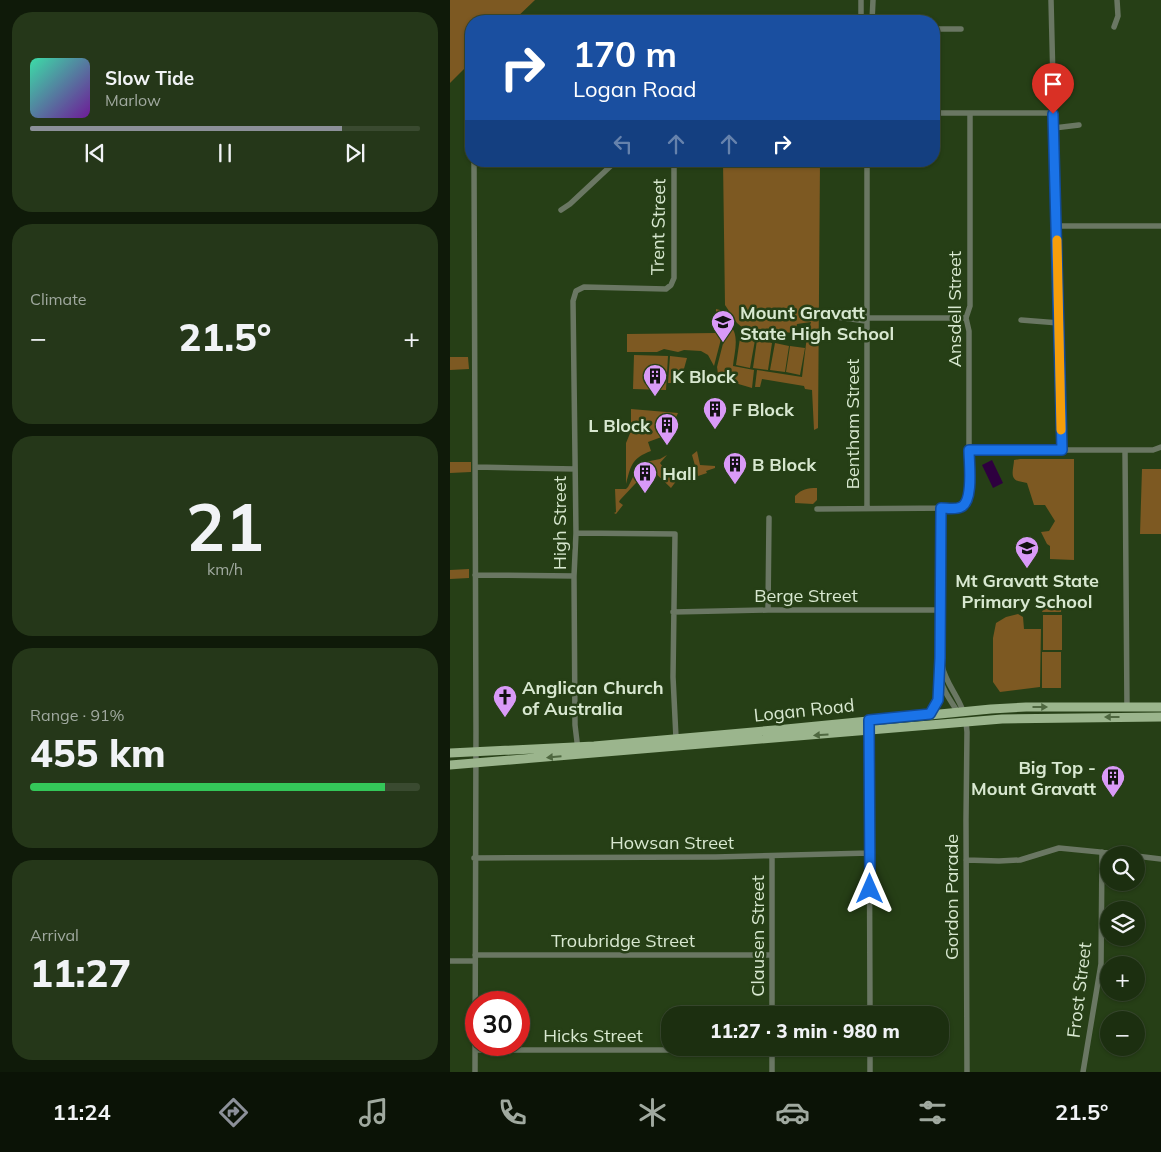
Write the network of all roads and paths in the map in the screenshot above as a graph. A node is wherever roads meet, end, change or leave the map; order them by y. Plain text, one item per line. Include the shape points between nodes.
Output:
1 (861, 0) edge
2 (872, 0) edge
3 (1051, 0) edge
4 (1118, 0) edge
5 (861, 15) edge
6 (872, 15) edge
7 (1114, 27) dead end
8 (940, 29) edge
9 (961, 29) dead end
10 (940, 113) edge
11 (970, 113) junction
12 (1053, 114) junction
13 (1079, 125) dead end
14 (1054, 128) junction
15 (474, 167) edge
16 (610, 167) edge
17 (674, 167) edge
18 (867, 167) edge
19 (561, 210) dead end
20 (1056, 226) junction
21 (1161, 226) edge
22 (576, 291) joint
23 (836, 317) dead end
24 (966, 318) junction
25 (866, 320) junction
26 (1021, 320) dead end
27 (1059, 323) junction
28 (1161, 447) edge
29 (969, 450) junction
30 (1062, 450) junction
31 (1125, 451) junction
32 (475, 467) junction
33 (575, 469) junction
34 (867, 508) junction
35 (941, 508) junction
36 (817, 509) dead end
37 (769, 518) dead end
38 (576, 533) junction
39 (475, 575) junction
40 (574, 576) junction
41 (768, 610) junction
42 (940, 610) junction
43 (673, 612) junction
44 (940, 658) junction
45 (939, 672) junction
46 (1127, 707) junction
47 (1161, 707) edge
48 (960, 711) junction
49 (930, 714) junction
50 (1161, 717) edge
51 (869, 720) junction
52 (966, 722) junction
53 (869, 731) junction
54 (676, 738) junction
55 (475, 751) junction
56 (578, 751) junction
57 (450, 753) edge
58 (475, 762) junction
59 (450, 764) edge
60 (1100, 852) edge
61 (870, 853) junction
62 (772, 856) junction
63 (1145, 857) edge
64 (474, 858) junction
65 (1161, 858) edge
66 (966, 860) junction
67 (1102, 891) edge
68 (771, 955) junction
69 (475, 958) junction
70 (450, 961) edge
71 (475, 991) edge
72 (772, 1006) edge
73 (870, 1006) edge
74 (661, 1049) edge
75 (530, 1050) edge
76 (475, 1056) edge
77 (772, 1056) edge
78 (870, 1056) edge
79 (474, 1072) edge
80 (772, 1072) edge
81 (870, 1072) edge
82 (966, 1072) edge
83 (1083, 1072) edge

1 - 5 street
2 - 6 street
3 - 12 street
4 - 7 street
8 - 9 street
10 - 11 street
11 - 12 street
11 - 24 street, Ansdell Street via 970,306
12 - 14 street
13 - 14 street
14 - 20 street
15 - 32 street
16 - 19 street
17 - 22 street, Trent Street via 674,278 671,285 666,289 584,287
18 - 25 street, Bentham Street
20 - 21 street
20 - 27 street
22 - 33 street, High Street via 573,301
23 - 25 street
24 - 25 street
24 - 29 street, Ansdell Street via 969,331
25 - 34 street, Bentham Street
26 - 27 street
27 - 30 street
28 - 31 street
29 - 30 street
29 - 35 street, Ansdell Street via 969,494 965,504 957,508
30 - 31 street
31 - 46 street
32 - 33 street
32 - 39 street
33 - 38 street, High Street
34 - 35 street
34 - 36 street
35 - 42 street
37 - 41 street
38 - 40 street, High Street
38 - 43 street via 675,534
39 - 40 street
39 - 55 street
40 - 56 street, High Street
41 - 42 street, Berge Street
41 - 43 street, Berge Street
42 - 44 street
43 - 54 street via 672,677
44 - 45 street
44 - 48 street via 946,678 958,698
45 - 48 street via 941,685
45 - 49 street via 938,700
46 - 47 main road, Logan Road
48 -> 46 main road, Logan Road via 1020,707
48 - 49 main road, Logan Road
48 - 52 main road
49 - 51 main road, Logan Road
50 -> 52 main road, Logan Road via 1016,718
51 - 53 street
51 - 54 main road, Logan Road
52 - 53 main road, Logan Road
52 - 66 street, Gordon Parade
53 -> 56 main road, Logan Road
53 - 61 street
54 - 56 main road, Logan Road
55 - 56 main road, Logan Road
55 - 57 main road, Logan Road
55 - 58 street
56 -> 58 main road, Logan Road
58 - 59 main road, Logan Road
58 - 64 street
60 - 66 street via 1059,848 1020,860
61 - 62 street, Howsan Street
61 - 73 street
62 - 64 street, Howsan Street
62 - 68 street, Clausen Street
63 - 65 street
64 - 69 street
66 - 82 street, Gordon Parade
67 - 83 street, Frost Street via 1101,964
68 - 69 street, Troubridge Street
68 - 72 street, Clausen Street
69 - 70 street, Troubridge Street
69 - 71 street
74 - 75 street, Hicks Street
76 - 79 street
77 - 80 street
78 - 81 street

